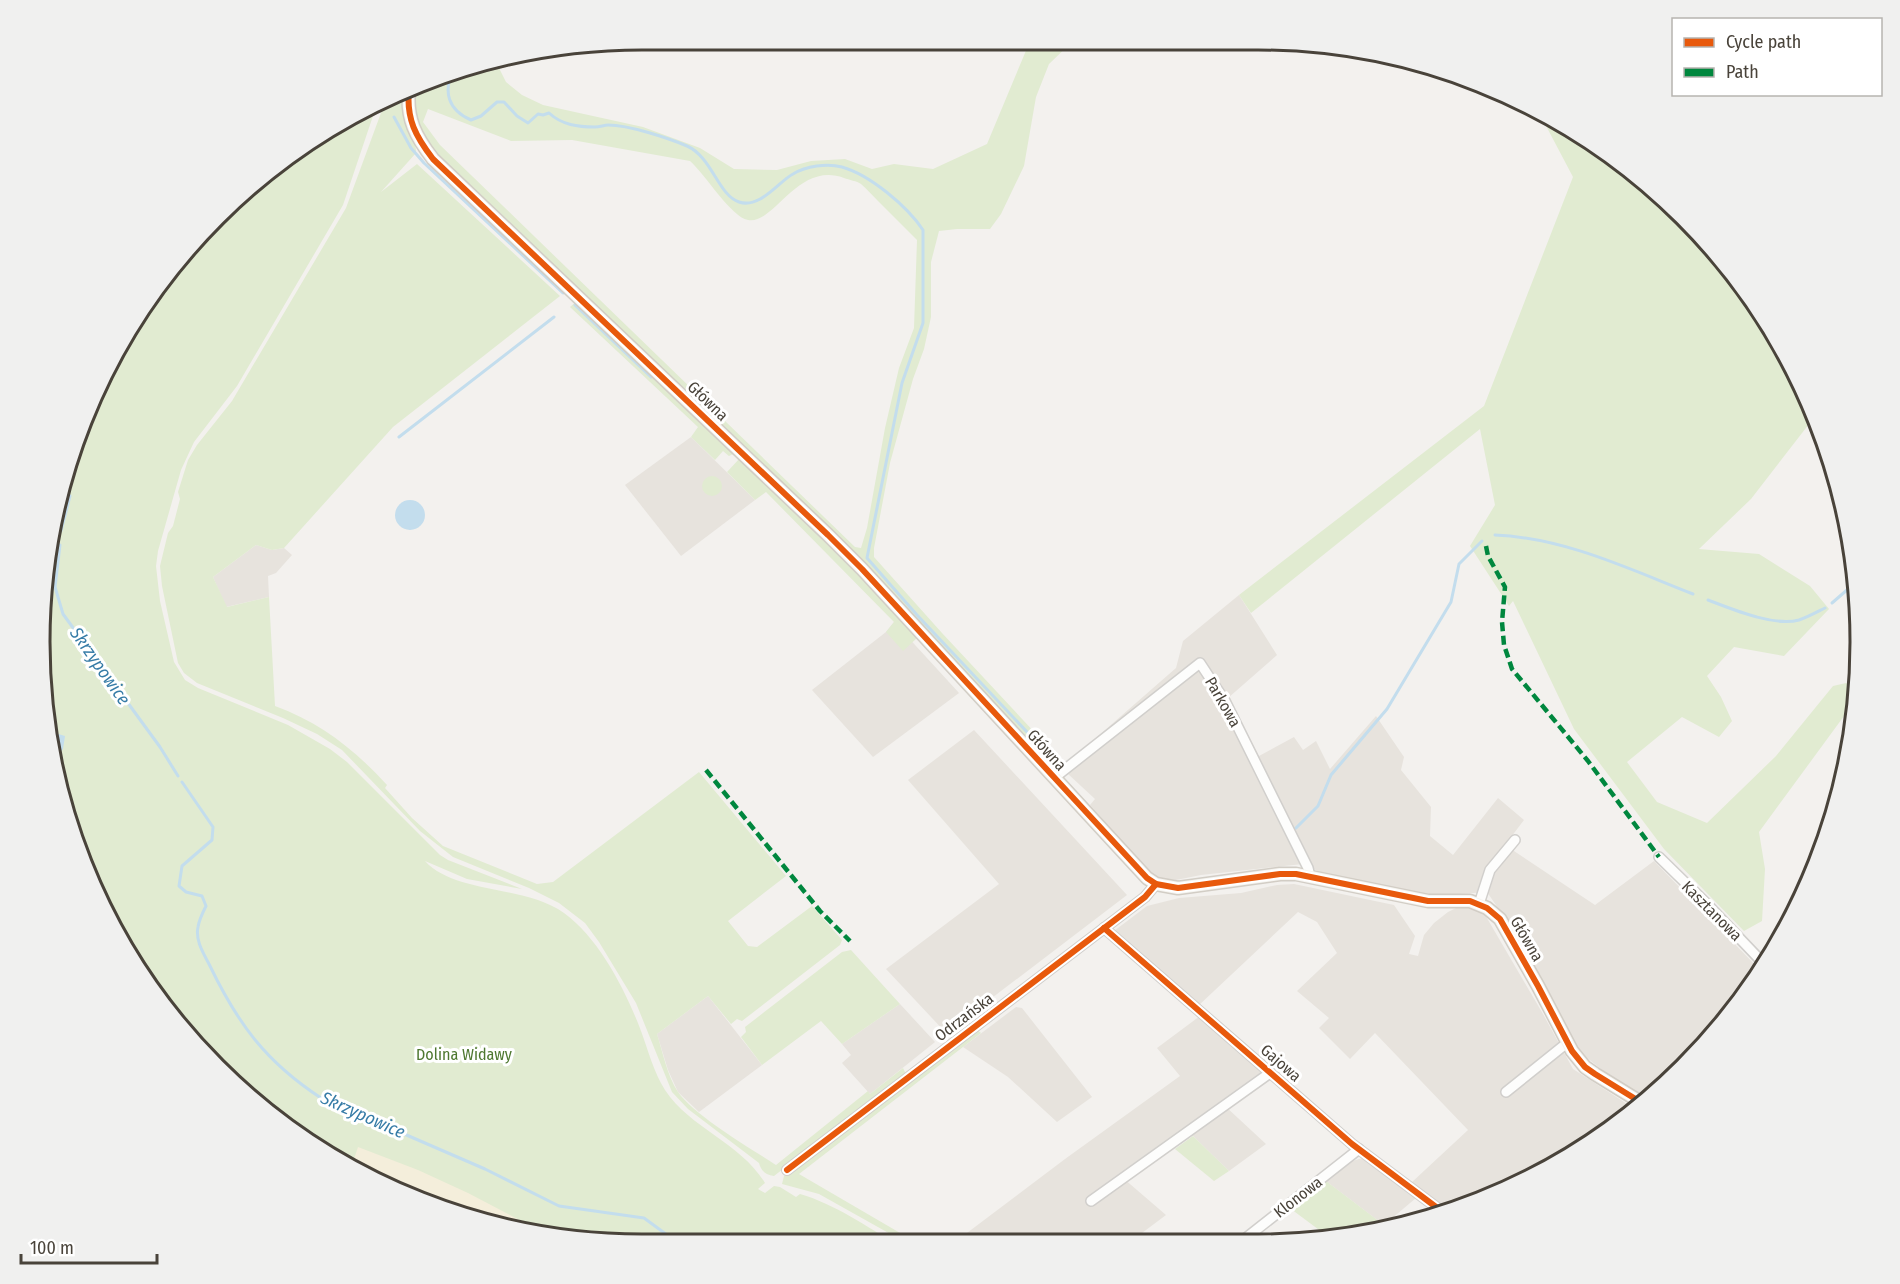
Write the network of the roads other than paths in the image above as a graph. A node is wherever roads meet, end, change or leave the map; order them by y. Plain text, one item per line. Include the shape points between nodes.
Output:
1 (409, 98) edge
2 (1054, 778) junction
3 (1515, 840) dead end
4 (1659, 857) dead end
5 (1310, 876) junction
6 (1156, 884) junction
7 (1479, 904) junction
8 (1104, 928) junction
9 (1759, 958) edge
10 (1567, 1043) junction
11 (1270, 1073) junction
12 (1506, 1092) dead end
13 (1635, 1099) edge
14 (1359, 1149) junction
15 (787, 1170) dead end
16 (1091, 1202) dead end
17 (1436, 1207) edge
18 (1250, 1234) edge

1 - 2 street, Główna via 408,111 418,139 433,159 842,548
2 - 5 street, Parkowa via 1200,663 1225,701
2 - 6 street, Główna via 1139,871
3 - 7 street via 1490,870
4 - 9 street, Kasztanowa
5 - 6 street via 1280,874 1178,888
5 - 7 street via 1428,901
6 - 8 street, Odrzańska
7 - 10 street, Główna via 1500,919
8 - 11 street, Gajowa
8 - 15 street, Odrzańska
10 - 12 street
10 - 13 street, Główna via 1585,1067
11 - 14 street, Gajowa
11 - 16 street
14 - 17 street, Gajowa
14 - 18 street, Klonowa

